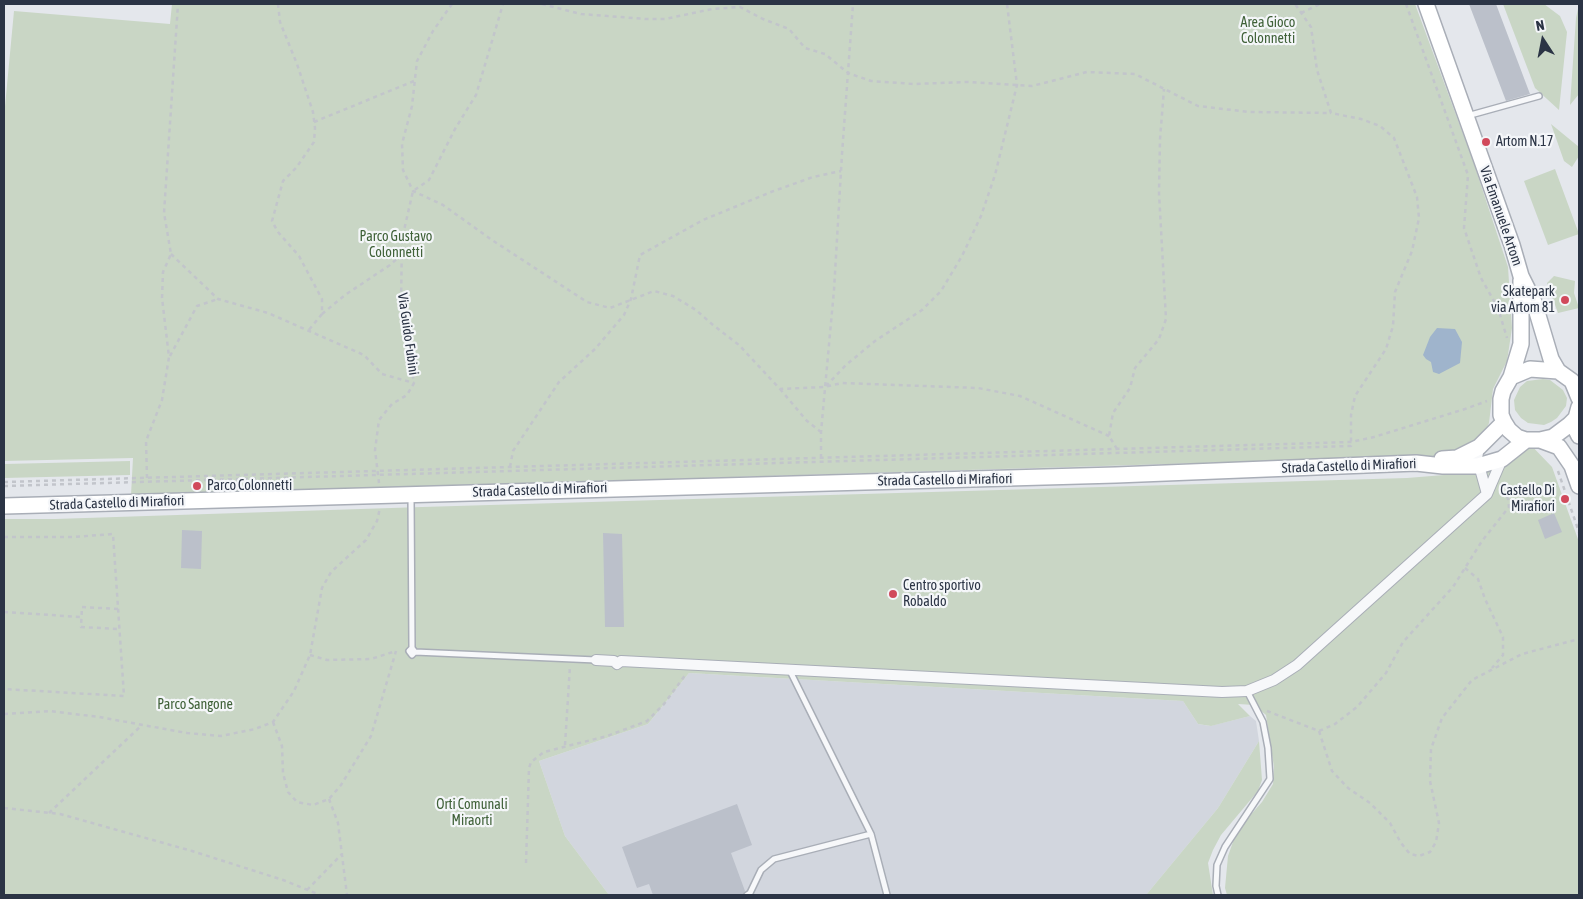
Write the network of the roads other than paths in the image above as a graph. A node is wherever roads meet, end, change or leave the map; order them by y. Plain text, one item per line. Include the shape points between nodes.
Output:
1 (1426, 4) edge
2 (1539, 96) dead end
3 (1466, 116) junction
4 (1521, 276) junction
5 (1567, 373) edge
6 (1511, 377) junction
7 (1579, 398) edge
8 (1578, 412) edge
9 (1504, 422) junction
10 (1579, 436) edge
11 (1533, 440) junction
12 (1479, 447) junction
13 (1502, 459) junction
14 (1416, 463) junction
15 (1478, 466) junction
16 (1579, 486) edge
17 (1489, 491) junction
18 (411, 494) junction
19 (4, 506) edge
20 (596, 660) joint
21 (790, 670) junction
22 (1247, 691) junction
23 (871, 834) junction
24 (747, 895) edge
25 (887, 895) edge
26 (1218, 895) edge

1 - 3 street, Via Emanuele Artom
2 - 3 lane
3 - 4 street, Via Emanuele Artom
4 - 5 street, Via Emanuele Artom via 1534,302 1551,359
4 - 6 street via 1521,344
5 - 6 street via 1530,369
5 - 7 street, Via Emanuele Artom
6 - 9 street via 1500,400
8 - 10 street via 1576,430
8 - 11 street, Strada Castello di Mirafiori via 1553,437
9 - 11 street via 1517,437
9 - 12 street
11 - 13 street, Strada Castello di Mirafiori
11 - 16 street via 1559,447 1572,466
12 - 14 street via 1457,458
12 - 15 street
13 - 15 street, Strada Castello di Mirafiori
13 - 17 street, Strada Castello di Mirafiori
14 - 15 street, Strada Castello di Mirafiori
14 - 18 street, Strada Castello di Mirafiori via 1116,475
15 - 17 street
17 - 22 street, Strada Castello di Mirafiori via 1298,665
18 - 19 street, Strada Castello di Mirafiori
18 - 20 lane, Strada Castello di Mirafiori via 413,650
20 - 21 street, Strada Castello di Mirafiori
21 - 22 street, Strada Castello di Mirafiori
21 - 23 lane
22 - 26 lane via 1263,722 1270,778 1225,846 1217,865
23 - 24 lane via 774,859 761,870
23 - 25 lane

